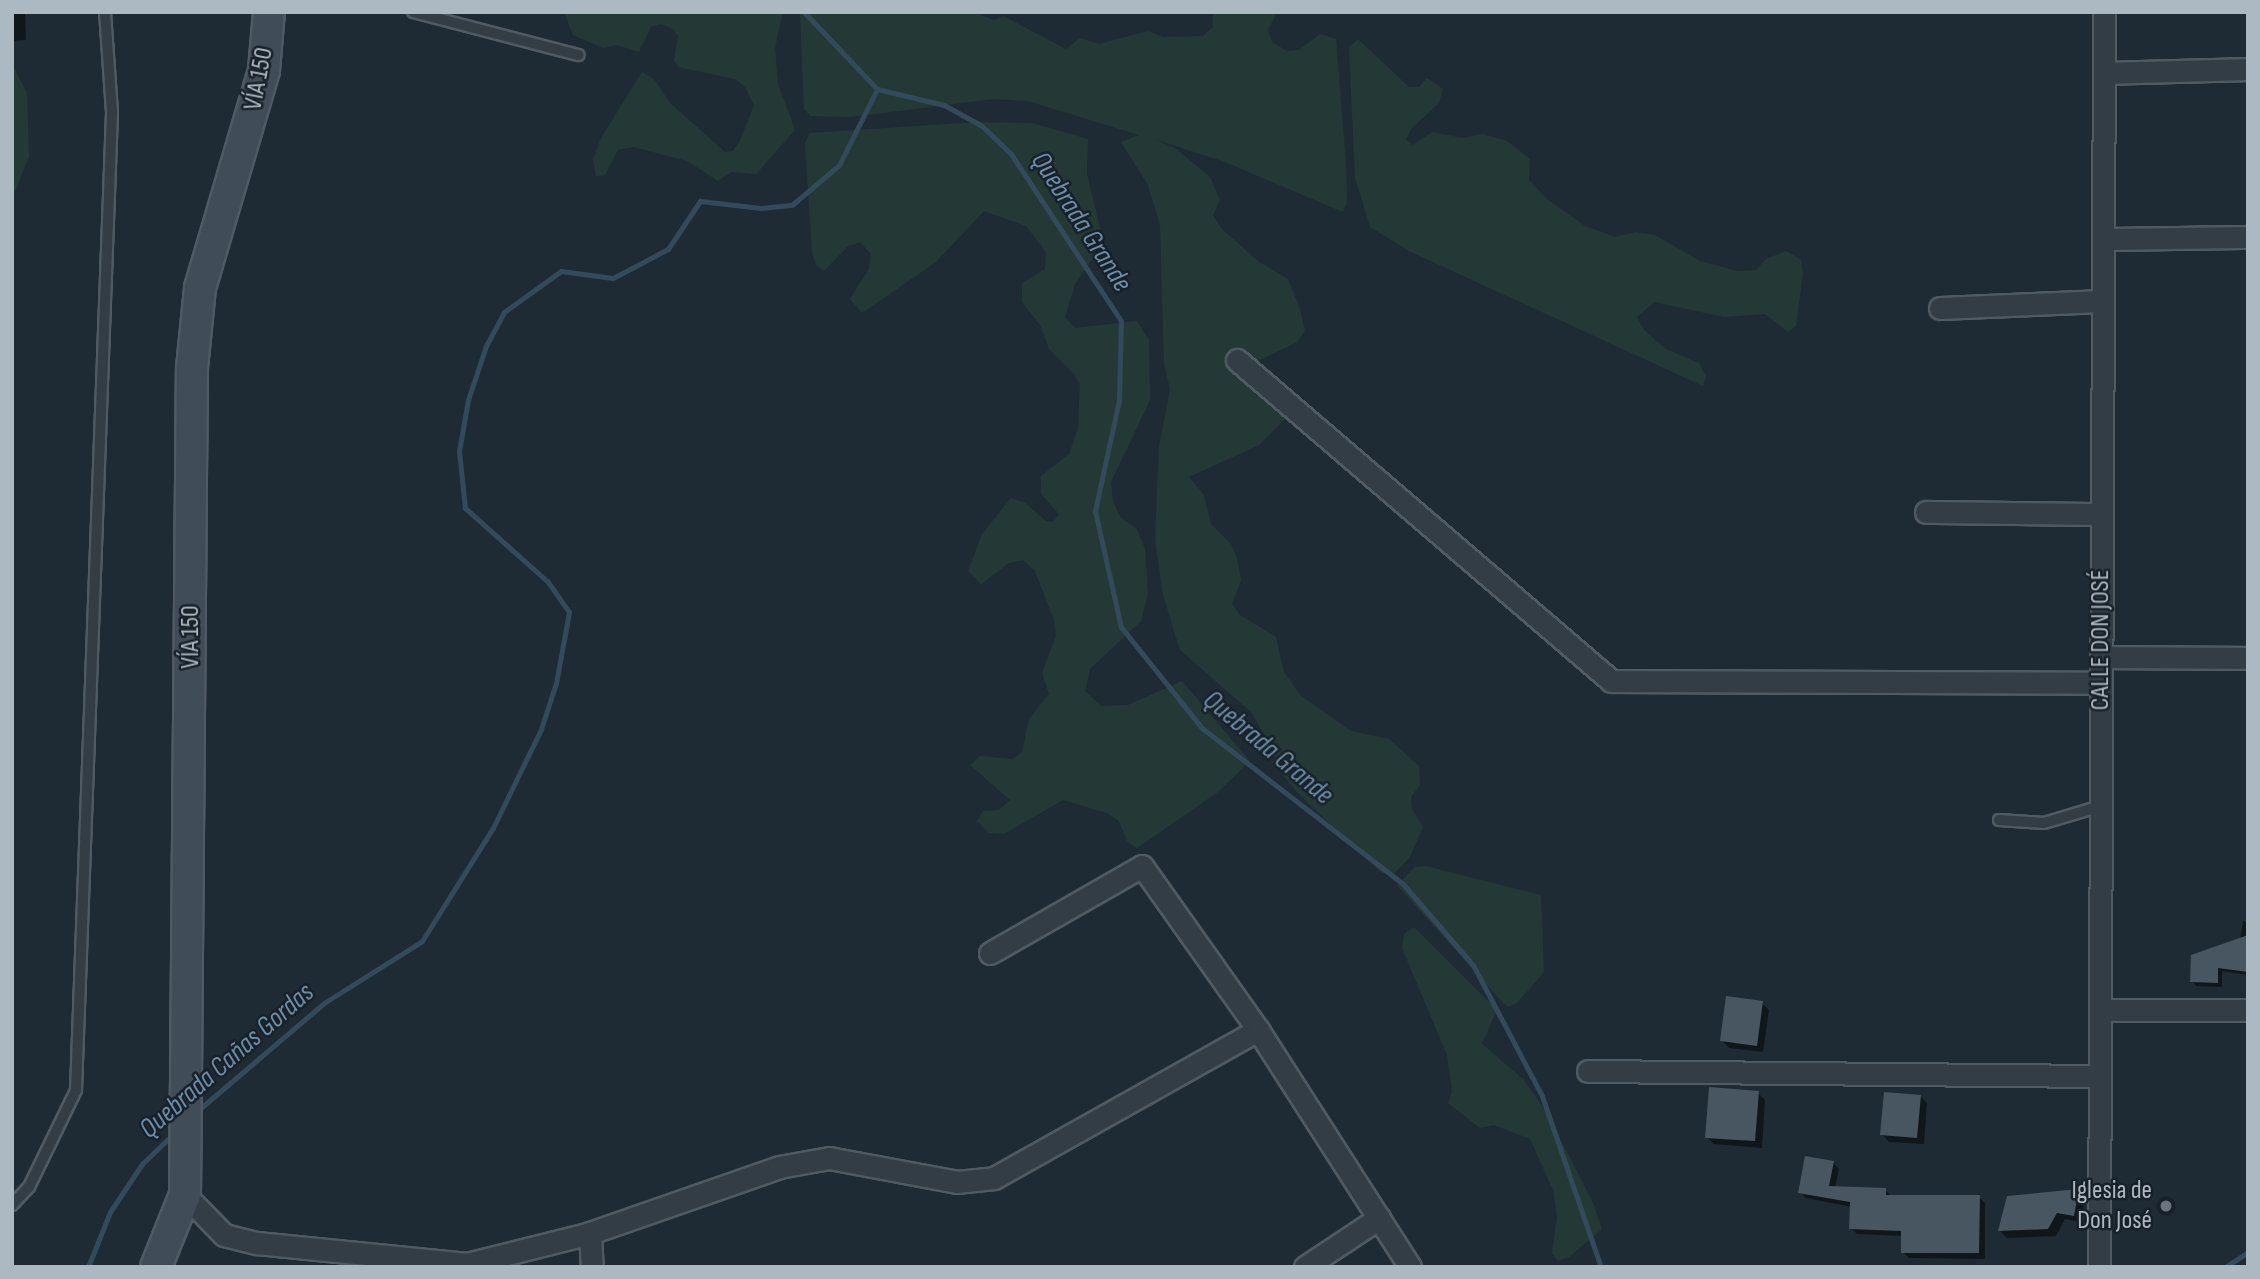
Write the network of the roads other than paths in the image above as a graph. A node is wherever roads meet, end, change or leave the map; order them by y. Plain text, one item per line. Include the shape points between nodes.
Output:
1 (105, 12) edge
2 (270, 12) edge
3 (413, 12) edge
4 (2105, 12) edge
5 (578, 55) dead end
6 (2248, 69) edge
7 (2104, 73) junction
8 (2248, 237) edge
9 (2103, 239) junction
10 (2103, 301) junction
11 (1940, 307) dead end
12 (1237, 360) dead end
13 (1926, 512) dead end
14 (2102, 514) junction
15 (2101, 657) junction
16 (2248, 658) edge
17 (2101, 683) junction
18 (2101, 806) junction
19 (1999, 820) dead end
20 (990, 953) dead end
21 (2100, 1010) junction
22 (2248, 1010) edge
23 (1258, 1030) junction
24 (1588, 1071) dead end
25 (2100, 1076) junction
26 (184, 1195) junction
27 (12, 1205) edge
28 (1379, 1218) junction
29 (590, 1233) junction
30 (156, 1267) edge
31 (592, 1267) edge
32 (1305, 1267) edge
33 (1410, 1267) edge
34 (2099, 1267) edge

1 - 27 lane via 112,112 76,1090 29,1187
2 - 26 main road, VÍA 150 via 264,69 200,288 192,368
3 - 5 lane
4 - 7 street, CALLE DON JOSÉ
6 - 7 street
7 - 9 street, CALLE DON JOSÉ
8 - 9 street
9 - 10 street, CALLE DON JOSÉ
10 - 11 street
10 - 14 street, CALLE DON JOSÉ
12 - 17 street via 1611,681
13 - 14 street
14 - 15 street, CALLE DON JOSÉ
15 - 16 street
15 - 17 street, CALLE DON JOSÉ
17 - 18 street, CALLE DON JOSÉ
18 - 19 lane via 2044,823
18 - 21 street, CALLE DON JOSÉ
20 - 23 street via 1142,866
21 - 22 street
21 - 25 street, CALLE DON JOSÉ
23 - 28 street
23 - 29 street via 993,1178 957,1182 829,1157 779,1167
24 - 25 street
25 - 34 street, CALLE DON JOSÉ
26 - 29 street via 224,1235 257,1243 467,1264
26 - 30 main road, VÍA 150
28 - 32 street
28 - 33 street
29 - 31 street

